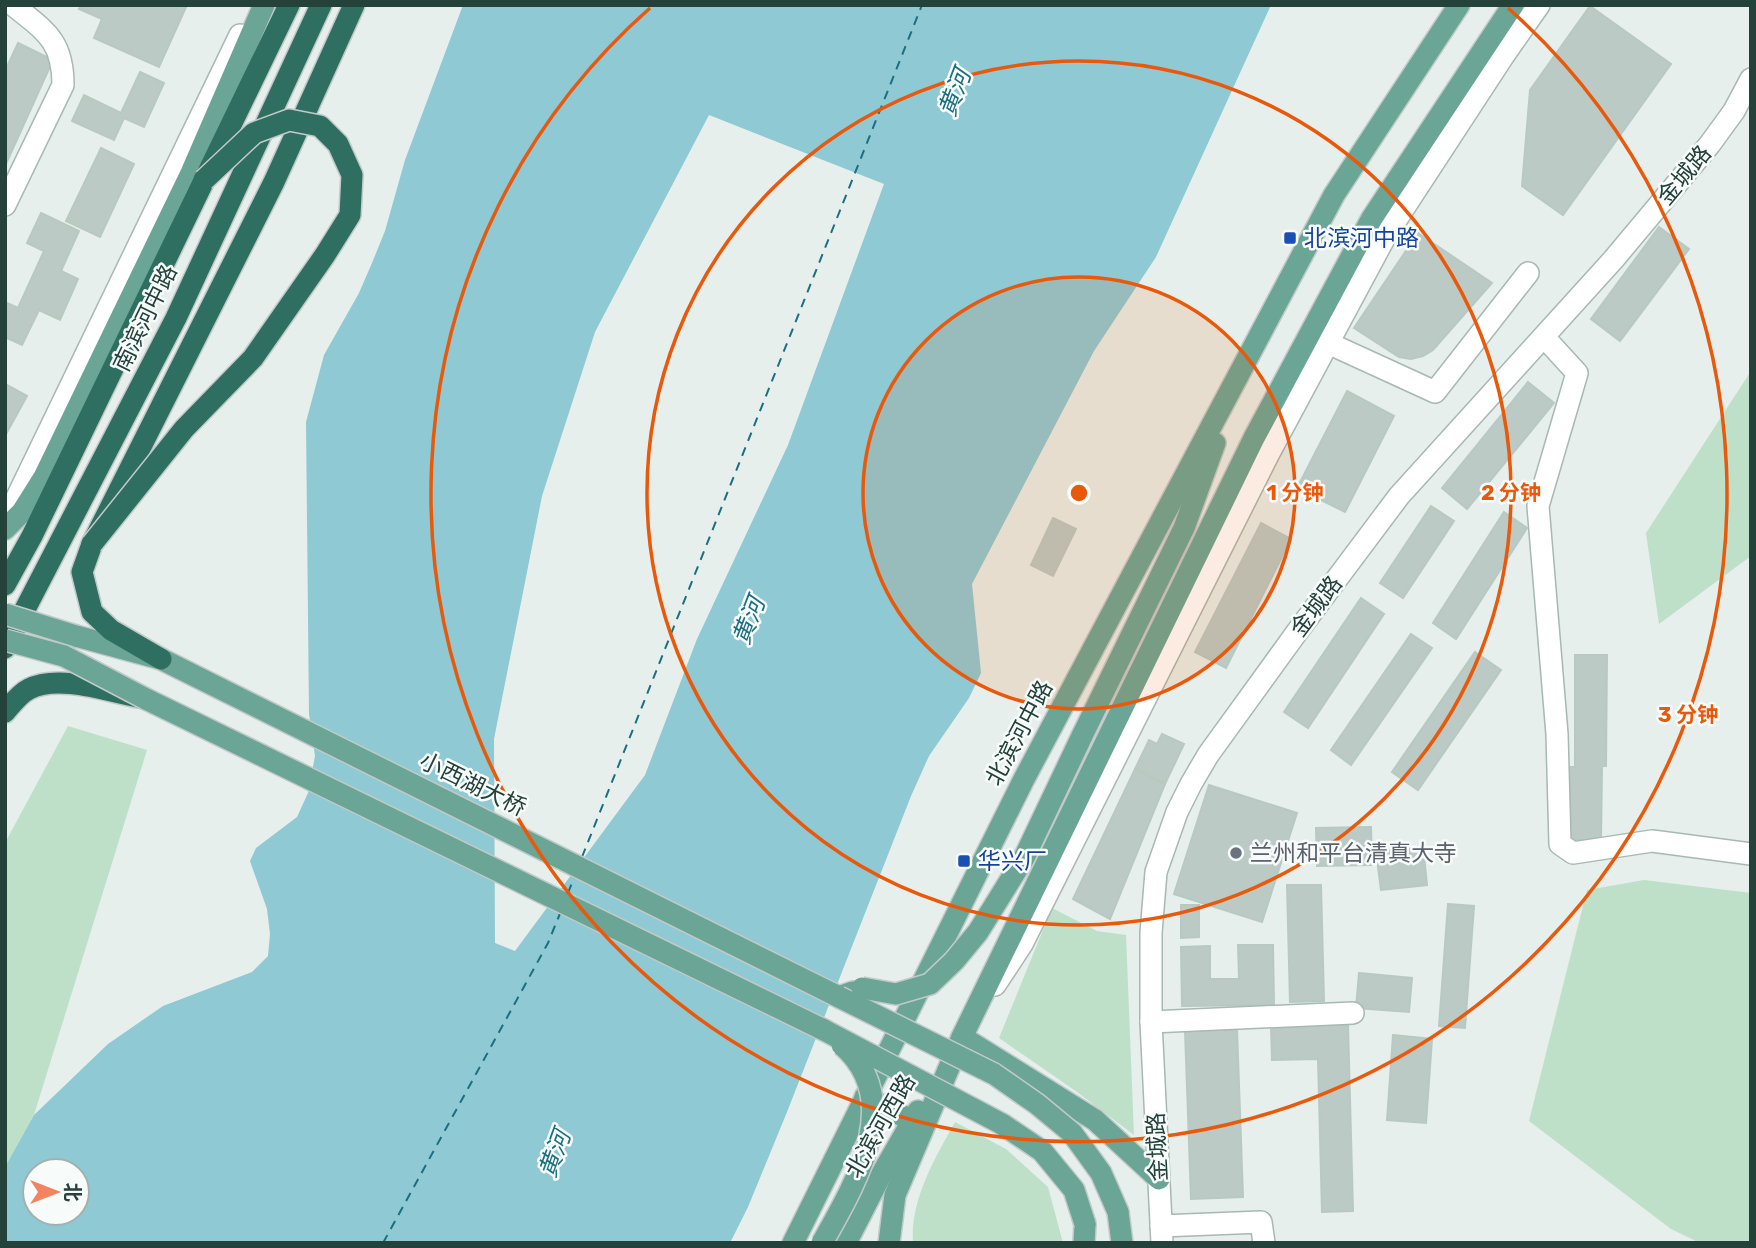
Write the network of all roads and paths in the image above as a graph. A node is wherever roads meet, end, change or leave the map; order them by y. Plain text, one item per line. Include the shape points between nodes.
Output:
1 (13, 5) edge
2 (255, 5) edge
3 (264, 5) edge
4 (289, 5) edge
5 (321, 5) edge
6 (354, 5) edge
7 (1459, 5) edge
8 (1513, 5) edge
9 (1539, 5) edge
10 (1751, 79) edge
11 (198, 176) junction
12 (5, 205) edge
13 (1528, 273) dead end
14 (1544, 337) junction
15 (1328, 343) junction
16 (1242, 369) junction
17 (5, 522) edge
18 (5, 529) edge
19 (92, 544) junction
20 (5, 585) edge
21 (5, 614) edge
22 (5, 640) edge
23 (5, 648) edge
24 (160, 659) junction
25 (146, 699) junction
26 (5, 712) edge
27 (1751, 854) edge
28 (839, 998) junction
29 (1353, 1013) dead end
30 (1151, 1022) junction
31 (824, 1030) junction
32 (962, 1037) junction
33 (865, 1097) junction
34 (913, 1121) junction
35 (1158, 1179) junction
36 (1084, 1233) edge
37 (1161, 1234) edge
38 (793, 1243) edge
39 (822, 1243) edge
40 (846, 1243) edge
41 (889, 1243) edge
42 (1122, 1243) edge
43 (1264, 1243) edge

1 - 12 street via 50,34 63,64 63,85
2 - 17 street, 南滨河中路
3 - 11 main road
4 - 11 highway, 南滨河中路
5 - 23 highway, 南滨河中路 via 176,318
6 - 19 highway, bridge via 274,182
7 - 16 main road, 北滨河中路 via 1334,195
8 - 32 main road via 1372,218 1254,438
9 - 15 street via 1385,237
10 - 14 street, 金城路 via 1710,144
11 - 18 main road via 44,477
11 - 19 highway, bridge via 254,133 289,120 320,125 338,144 352,175 349,215 253,358 184,429
11 - 20 highway, 南滨河中路 via 32,536
13 - 15 street via 1435,392
14 - 27 street via 1577,373 1538,506 1557,734 1560,844 1573,853 1652,841
14 - 30 street, 金城路 via 1399,496 1191,783 1156,872
15 - 32 street via 1022,944
16 - 28 main road, bridge via 1184,528 1024,858 978,932 930,984 896,994 862,988
16 - 33 main road, 北滨河中路 via 1024,779
19 - 24 highway via 82,572 92,612 111,630
21 - 24 main road, 小西湖大桥, bridge
22 - 25 main road, bridge via 64,656
24 - 28 main road, 小西湖大桥
25 - 26 highway, bridge via 50,683 28,689
25 - 31 main road
28 - 42 main road, 小西湖大桥, bridge via 994,1074 1072,1133 1101,1173 1118,1212
29 - 30 street
30 - 35 street, 金城路
31 - 36 main road, bridge via 1002,1124 1042,1151 1074,1190
31 - 39 main road, bridge via 857,1058 873,1098 872,1131 853,1188
32 - 34 main road, 北滨河西路
32 - 35 main road via 1095,1120
32 - 41 main road via 895,1195
33 - 34 main road
33 - 38 main road, 北滨河中路
34 - 40 main road, 北滨河西路
35 - 37 street, 金城路
37 - 43 street via 1261,1222

